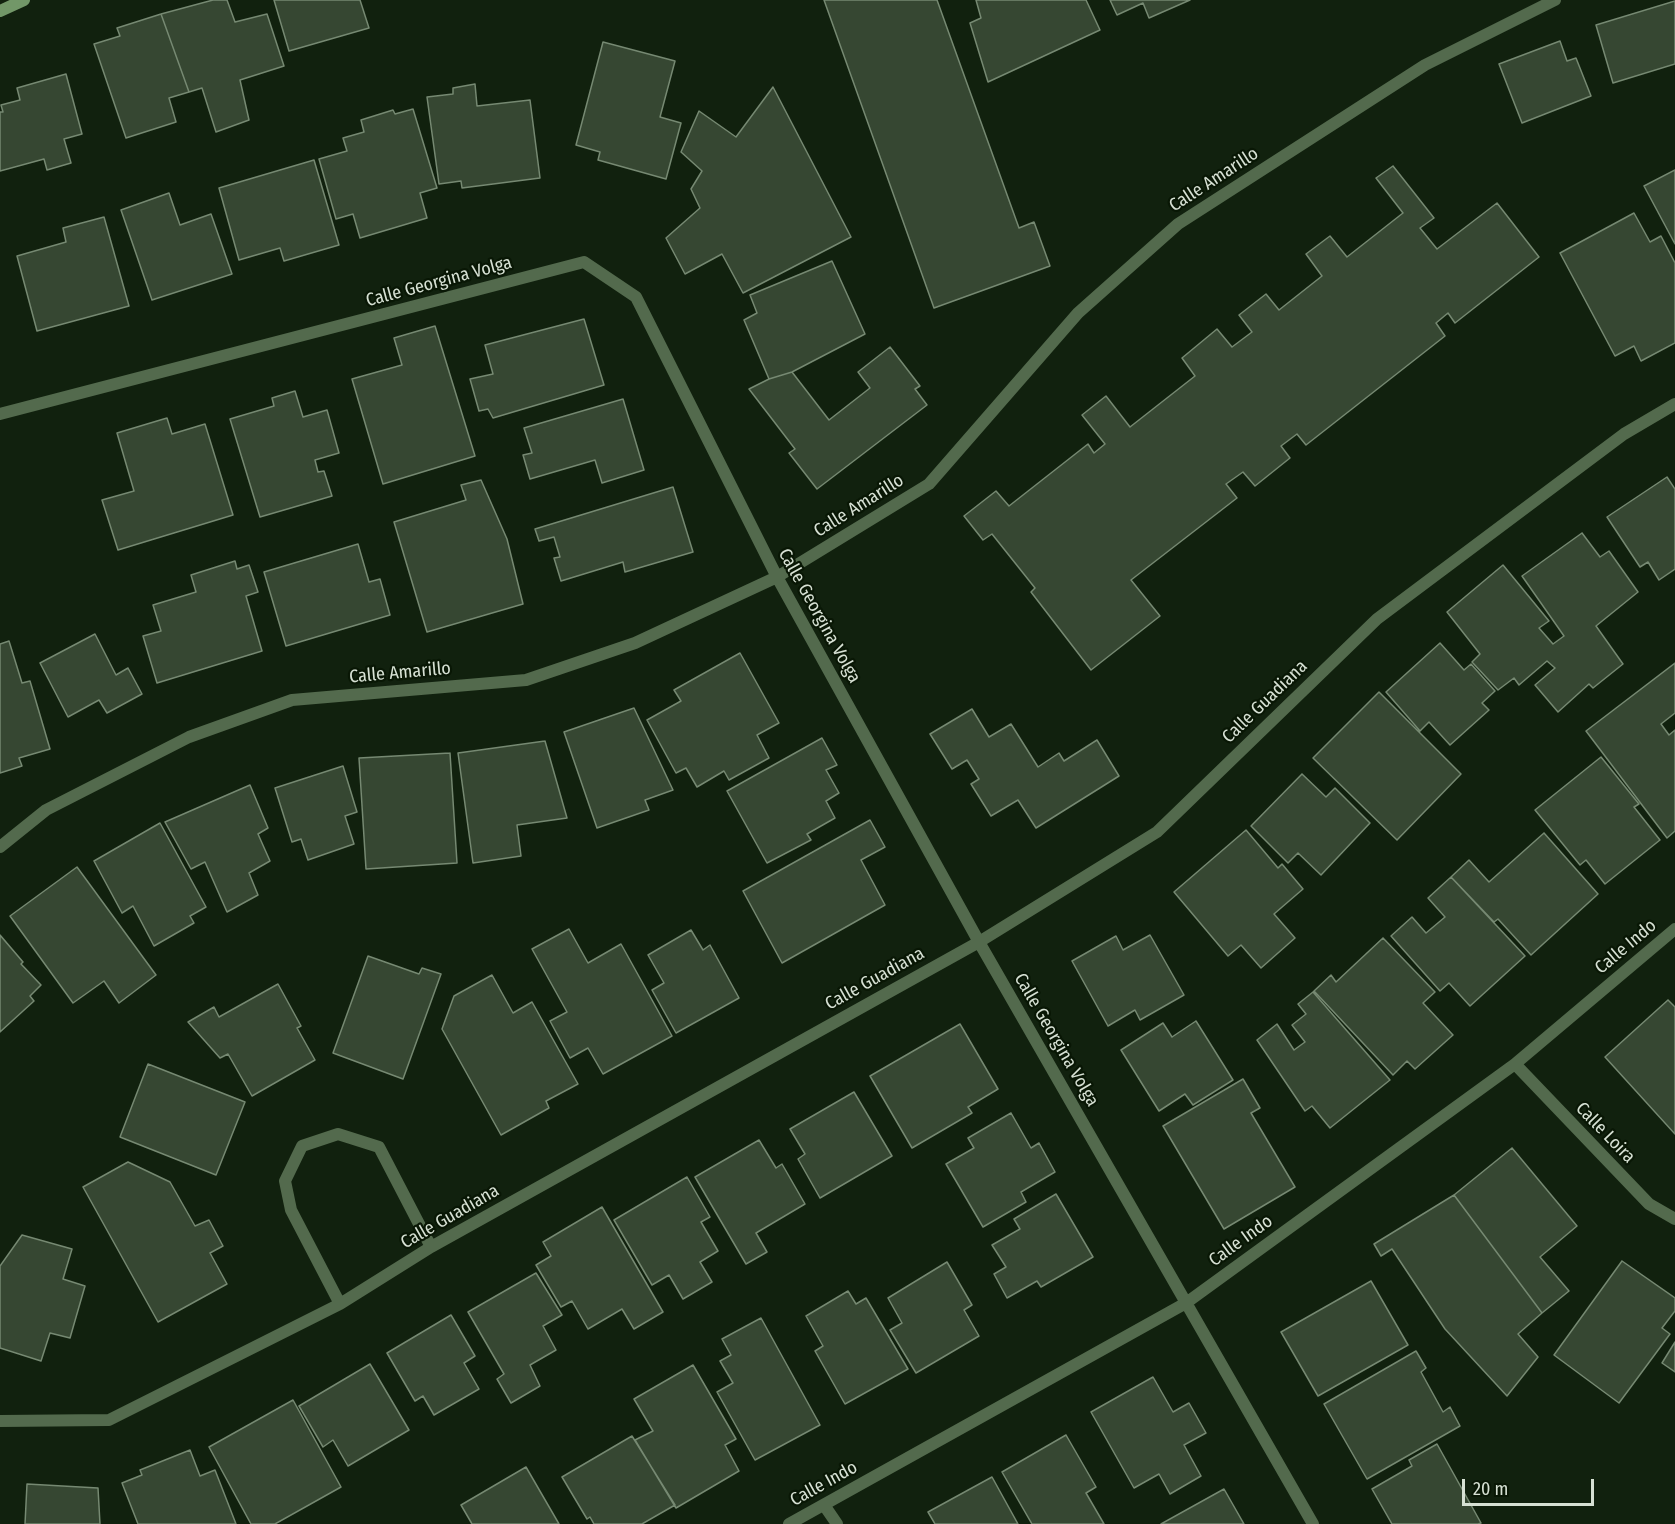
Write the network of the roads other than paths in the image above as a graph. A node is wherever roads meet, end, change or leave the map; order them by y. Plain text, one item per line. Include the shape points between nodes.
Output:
1 (24, 0) edge
2 (1554, 0) edge
3 (0, 11) edge
4 (1675, 404) edge
5 (0, 414) edge
6 (777, 577) junction
7 (0, 847) edge
8 (1675, 929) edge
9 (979, 942) junction
10 (1515, 1064) junction
11 (1675, 1219) edge
12 (431, 1247) junction
13 (1186, 1303) junction
14 (340, 1304) junction
15 (0, 1421) edge
16 (824, 1505) junction
17 (789, 1524) edge
18 (837, 1524) edge
19 (1313, 1524) edge

1 - 3 street
2 - 6 street, Calle Amarillo via 1425,65 1178,224 1078,313 929,484
4 - 9 street, Calle Guadiana via 1624,434 1377,619 1157,832
5 - 6 street, Calle Georgina Volga via 585,262 636,297
6 - 7 street, Calle Amarillo via 635,643 526,680 292,700 189,737 46,810
6 - 9 street, Calle Georgina Volga
8 - 10 street, Calle Indo
9 - 12 street, Calle Guadiana
9 - 13 street, Calle Georgina Volga
10 - 11 street, Calle Loira via 1649,1204
10 - 13 street, Calle Indo
12 - 14 street, Calle Guadiana
12 - 14 street via 379,1147 338,1134 302,1146 285,1181 291,1210
13 - 16 street, Calle Indo
13 - 19 street, Calle Georgina Volga
14 - 15 street, Calle Guadiana via 110,1420
16 - 17 street, Calle Indo
16 - 18 street

